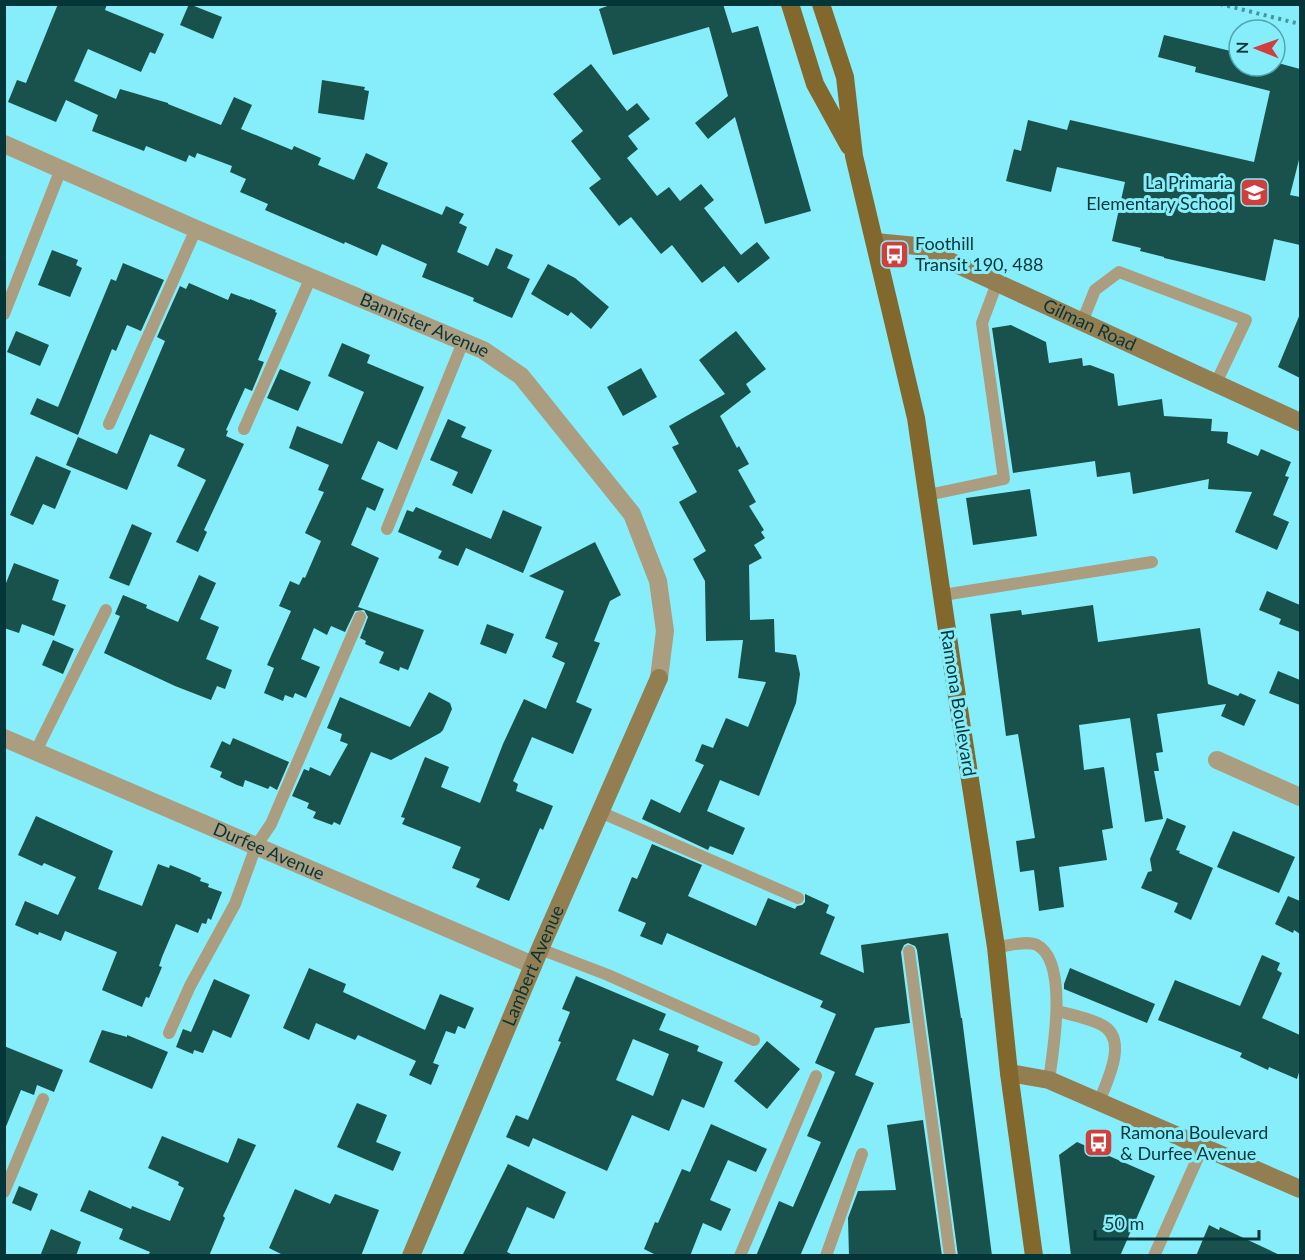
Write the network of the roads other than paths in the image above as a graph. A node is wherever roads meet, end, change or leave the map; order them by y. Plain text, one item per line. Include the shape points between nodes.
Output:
1 (790, 4) edge
2 (821, 4) edge
3 (4, 144) edge
4 (854, 156) junction
5 (61, 169) junction
6 (196, 229) junction
7 (875, 242) junction
8 (310, 277) junction
9 (996, 283) junction
10 (4, 314) edge
11 (1082, 322) junction
12 (463, 342) junction
13 (1216, 384) junction
14 (1300, 422) edge
15 (109, 424) dead end
16 (244, 429) dead end
17 (928, 495) junction
18 (387, 529) dead end
19 (1152, 562) dead end
20 (943, 595) junction
21 (106, 610) dead end
22 (360, 616) dead end
23 (659, 678) joint
24 (4, 738) edge
25 (36, 751) junction
26 (1217, 760) dead end
27 (1300, 797) edge
28 (600, 812) junction
29 (256, 846) junction
30 (798, 898) dead end
31 (996, 947) junction
32 (909, 951) dead end
33 (536, 957) junction
34 (1057, 1011) junction
35 (169, 1033) dead end
36 (754, 1040) dead end
37 (1009, 1073) junction
38 (816, 1076) dead end
39 (1049, 1080) junction
40 (43, 1100) dead end
41 (1099, 1102) junction
42 (1203, 1146) junction
43 (862, 1154) dead end
44 (1300, 1189) edge
45 (4, 1192) edge
46 (411, 1256) edge
47 (740, 1256) edge
48 (826, 1256) edge
49 (950, 1256) edge
50 (1034, 1256) edge
51 (1154, 1256) edge

1 - 4 main road, Ramona Boulevard via 815,84
2 - 4 main road, Ramona Boulevard via 845,77
3 - 5 street, Bannister Avenue
4 - 7 main road, Ramona Boulevard
5 - 6 street, Bannister Avenue
5 - 10 lane
6 - 8 street, Bannister Avenue
6 - 15 lane
7 - 9 street, Gilman Road via 917,246
7 - 17 main road, Ramona Boulevard via 916,418
8 - 12 street, Bannister Avenue
8 - 16 lane
9 - 11 street, Gilman Road
9 - 17 lane via 982,323 1004,479
11 - 13 street, Gilman Road
11 - 13 lane via 1095,290 1119,272 1246,321
12 - 18 lane
12 - 23 street, Bannister Avenue via 483,350 521,376 632,514 658,581 665,632
13 - 14 street, Gilman Road
17 - 20 main road, Ramona Boulevard
19 - 20 lane
20 - 31 main road, Ramona Boulevard
21 - 25 lane
22 - 29 lane via 271,824
23 - 28 street, Lambert Avenue
24 - 25 street, Durfee Avenue
25 - 29 street, Durfee Avenue
26 - 27 street
28 - 30 lane
28 - 33 street, Lambert Avenue
29 - 33 street, Durfee Avenue
29 - 35 lane via 235,904
31 - 34 lane via 1029,943 1045,951 1051,963
31 - 37 main road, Ramona Boulevard
32 - 49 lane
33 - 36 lane via 608,975
33 - 46 street, Lambert Avenue
34 - 39 lane
34 - 41 lane via 1104,1026 1112,1035 1116,1047 1112,1068
37 - 39 street
37 - 50 main road, Ramona Boulevard
38 - 47 lane
39 - 41 street
40 - 45 lane
41 - 42 street
42 - 44 street
42 - 51 lane
43 - 48 lane

